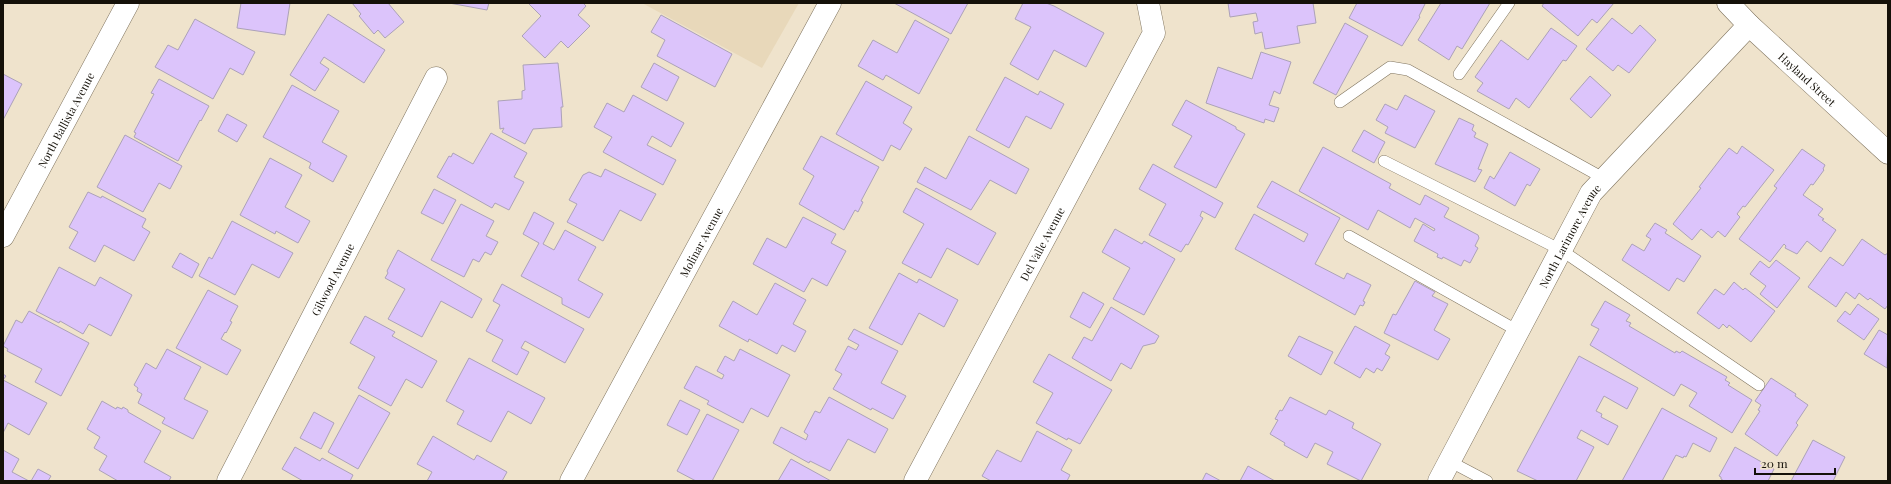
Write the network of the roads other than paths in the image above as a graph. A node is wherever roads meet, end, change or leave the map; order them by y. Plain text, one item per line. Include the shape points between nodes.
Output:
1 (128, 3) edge
2 (830, 3) edge
3 (1148, 3) edge
4 (1509, 3) edge
5 (1728, 3) edge
6 (1749, 25) junction
7 (1459, 74) dead end
8 (436, 78) dead end
9 (1340, 102) dead end
10 (1888, 153) edge
11 (1384, 161) dead end
12 (1604, 179) junction
13 (5, 227) edge
14 (1348, 236) dead end
15 (1561, 250) junction
16 (1518, 331) junction
17 (1759, 384) dead end
18 (1449, 461) junction
19 (228, 481) edge
20 (571, 481) edge
21 (916, 481) edge
22 (1439, 481) edge
23 (1487, 481) edge

1 - 13 street, North Ballista Avenue
2 - 20 street, Molinar Avenue
3 - 21 street, Del Valle Avenue via 1154,33
4 - 7 lane
5 - 6 street, Hayland Street
6 - 10 street, Hayland Street
6 - 12 street, North Larimore Avenue
8 - 19 street, Gilwood Avenue
9 - 12 lane via 1390,67 1408,70
11 - 15 lane
12 - 15 street, North Larimore Avenue via 1591,193
14 - 16 lane
15 - 16 street, North Larimore Avenue
15 - 17 lane
16 - 18 street, North Larimore Avenue
18 - 22 street, North Larimore Avenue
18 - 23 lane

